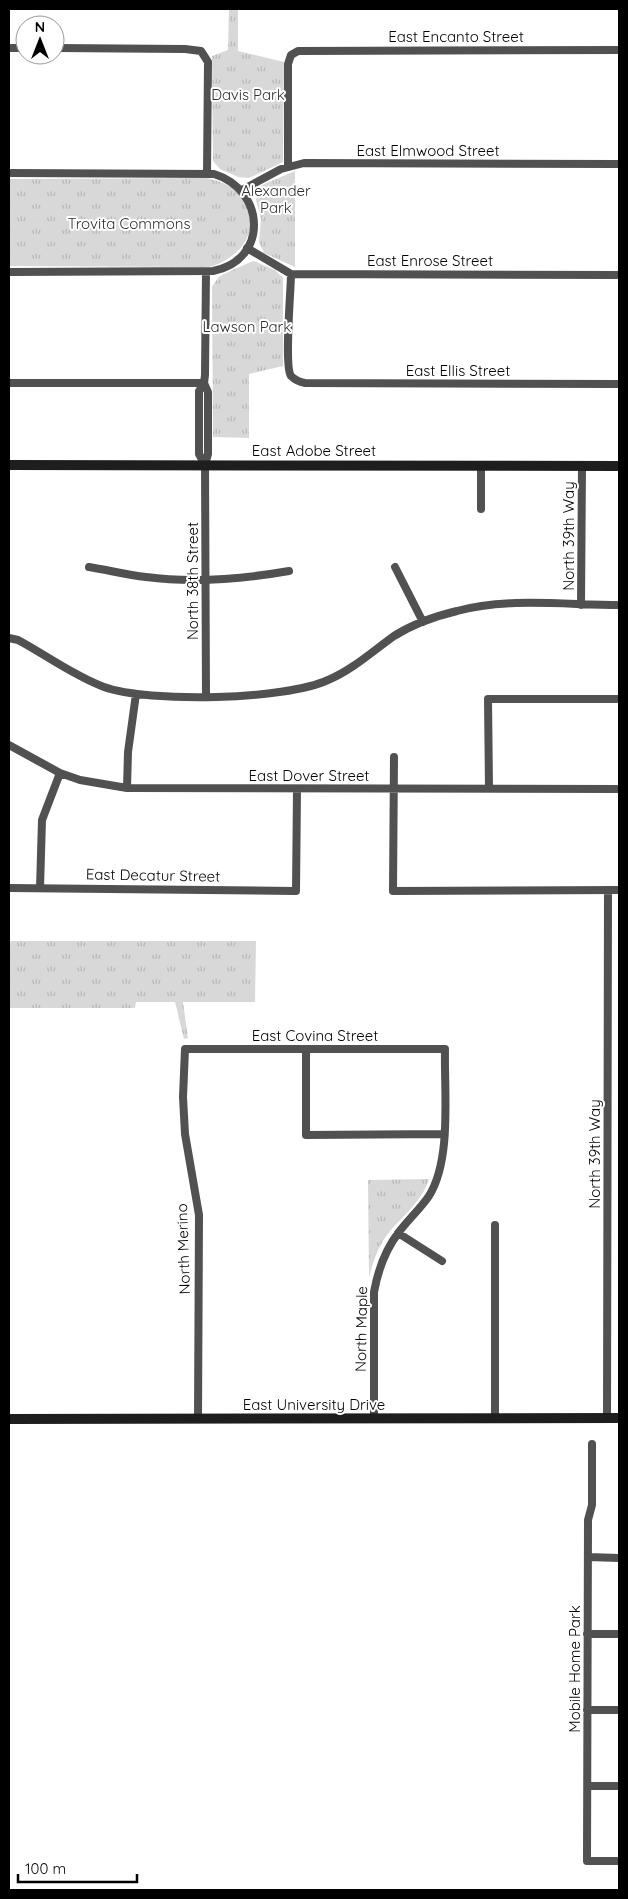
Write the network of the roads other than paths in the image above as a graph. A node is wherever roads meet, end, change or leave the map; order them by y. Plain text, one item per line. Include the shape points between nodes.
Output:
1 (65, 48) edge
2 (619, 50) edge
3 (619, 164) edge
4 (288, 166) junction
5 (9, 173) edge
6 (206, 173) junction
7 (242, 190) junction
8 (247, 248) junction
9 (9, 272) edge
10 (206, 272) junction
11 (291, 274) junction
12 (619, 275) edge
13 (9, 383) edge
14 (204, 383) junction
15 (619, 384) edge
16 (199, 418) junction
17 (208, 418) junction
18 (9, 465) edge
19 (205, 465) junction
20 (481, 466) junction
21 (582, 466) junction
22 (619, 466) edge
23 (481, 509) dead end
24 (89, 567) dead end
25 (394, 567) dead end
26 (289, 571) dead end
27 (206, 579) junction
28 (581, 605) junction
29 (619, 605) edge
30 (423, 622) junction
31 (9, 638) edge
32 (136, 694) junction
33 (206, 696) junction
34 (619, 699) edge
35 (9, 745) edge
36 (394, 757) dead end
37 (60, 773) junction
38 (127, 788) junction
39 (489, 788) junction
40 (393, 789) junction
41 (619, 789) edge
42 (297, 790) junction
43 (9, 888) edge
44 (40, 888) junction
45 (608, 890) junction
46 (619, 890) edge
47 (185, 1049) joint
48 (306, 1049) junction
49 (445, 1049) joint
50 (444, 1134) junction
51 (495, 1225) dead end
52 (398, 1233) junction
53 (442, 1261) dead end
54 (198, 1418) junction
55 (374, 1418) junction
56 (495, 1418) junction
57 (607, 1418) junction
58 (619, 1418) edge
59 (9, 1419) edge
60 (592, 1444) dead end
61 (588, 1557) junction
62 (619, 1558) edge
63 (587, 1634) junction
64 (619, 1634) edge
65 (587, 1710) junction
66 (619, 1710) edge
67 (588, 1786) junction
68 (619, 1786) edge
69 (619, 1861) edge

1 - 6 street via 201,51 208,62
2 - 4 street, East Encanto Street via 305,49 294,53 288,64
3 - 4 street, East Elmwood Street via 312,163
4 - 7 street, East Elmwood Street
5 - 6 street
6 - 7 street via 228,179
7 - 8 street via 253,211 252,237
8 - 10 street via 233,264
8 - 11 street
9 - 10 street
10 - 14 street, North 38th Street
11 - 12 street, East Enrose Street
11 - 15 street, East Ellis Street via 288,358 290,375 297,381
13 - 14 street
14 - 16 street, North 38th Street via 199,392
14 - 17 street, North 38th Street via 208,392
16 - 17 street
16 - 19 street, North 38th Street via 199,454
17 - 19 street, North 38th Street
18 - 19 street, East Adobe Street
19 - 20 street, East Adobe Street
19 - 27 street, North 38th Street
20 - 21 street, East Adobe Street
20 - 23 street
21 - 22 street, East Adobe Street
21 - 28 street, North 39th Way
24 - 27 street via 147,577
25 - 30 street
26 - 27 street via 264,576
27 - 33 street, North 38th Street
28 - 29 street
28 - 30 street via 488,604
30 - 33 street via 396,635 330,680 314,686 273,694
31 - 32 street via 105,687
32 - 33 street
32 - 38 street
34 - 39 street via 488,699
35 - 37 street, East Dover Street
36 - 40 street
37 - 38 street, East Dover Street
37 - 44 street via 42,820
38 - 42 street, East Dover Street
39 - 40 street, East Dover Street
39 - 41 street, East Dover Street
40 - 42 street, East Dover Street
40 - 45 street via 393,891
42 - 44 street, East Decatur Street via 296,890
43 - 44 street, East Decatur Street
45 - 46 street
45 - 57 street, North 39th Way
47 - 48 street, East Covina Street
47 - 54 street, North Merino via 185,1134 199,1215
48 - 49 street, East Covina Street
48 - 50 street via 306,1135
49 - 50 street, North Maple
50 - 52 street, North Maple via 441,1168 429,1196
51 - 56 street
52 - 53 street
52 - 55 street, North Maple via 377,1271 374,1292
54 - 55 street, East University Drive
54 - 59 street, East University Drive
55 - 56 street, East University Drive
56 - 57 street, East University Drive
57 - 58 street, East University Drive
60 - 61 street, Mobile Home Park
61 - 62 street
61 - 63 street, Mobile Home Park
63 - 64 street
63 - 65 street, Mobile Home Park
65 - 66 street
65 - 67 street, Mobile Home Park
67 - 68 street
67 - 69 street, Mobile Home Park via 587,1861

